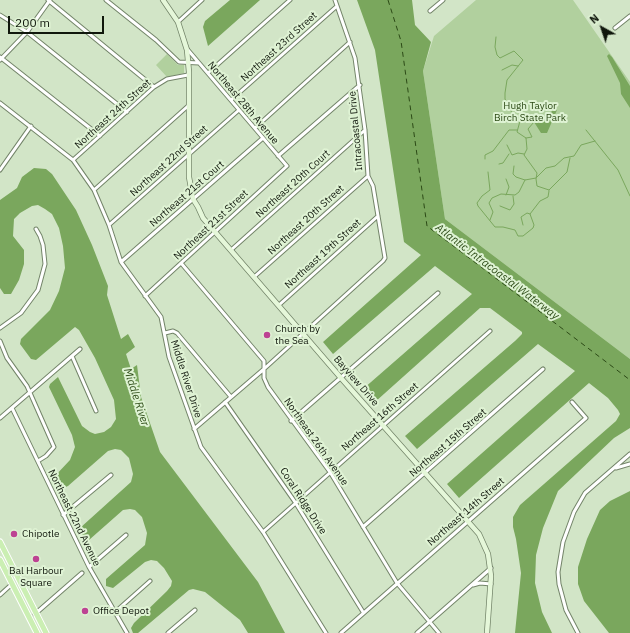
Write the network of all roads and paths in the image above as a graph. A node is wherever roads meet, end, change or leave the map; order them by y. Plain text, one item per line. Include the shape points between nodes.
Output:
1 (49, 0) edge
2 (106, 0) edge
3 (163, 0) edge
4 (202, 0) edge
5 (290, 0) edge
6 (335, 0) edge
7 (443, 0) edge
8 (337, 6) junction
9 (430, 11) dead end
10 (0, 15) edge
11 (630, 16) edge
12 (178, 22) junction
13 (615, 28) dead end
14 (27, 32) junction
15 (350, 42) junction
16 (187, 48) junction
17 (1, 58) edge
18 (188, 62) junction
19 (200, 64) junction
20 (208, 73) junction
21 (188, 75) junction
22 (360, 84) junction
23 (154, 87) junction
24 (231, 100) junction
25 (0, 103) edge
26 (188, 106) junction
27 (239, 110) junction
28 (127, 112) junction
29 (31, 126) junction
30 (255, 128) junction
31 (365, 130) junction
32 (100, 136) junction
33 (263, 138) junction
34 (189, 154) junction
35 (278, 156) junction
36 (73, 160) junction
37 (287, 166) joint
38 (0, 170) edge
39 (368, 176) junction
40 (94, 190) junction
41 (193, 199) junction
42 (378, 215) junction
43 (109, 225) junction
44 (36, 229) dead end
45 (216, 233) junction
46 (231, 250) junction
47 (121, 262) junction
48 (181, 263) junction
49 (254, 277) junction
50 (438, 293) dead end
51 (145, 296) junction
52 (278, 305) junction
53 (0, 328) edge
54 (490, 331) dead end
55 (165, 333) junction
56 (302, 333) junction
57 (0, 341) edge
58 (80, 349) dead end
59 (72, 356) junction
60 (264, 369) junction
61 (543, 369) dead end
62 (341, 378) junction
63 (30, 392) junction
64 (231, 397) junction
65 (225, 402) junction
66 (572, 402) dead end
67 (12, 408) junction
68 (96, 411) dead end
69 (0, 418) edge
70 (291, 421) junction
71 (383, 425) junction
72 (194, 429) junction
73 (630, 454) edge
74 (38, 461) junction
75 (630, 464) edge
76 (614, 469) junction
77 (330, 472) junction
78 (426, 473) junction
79 (111, 475) dead end
80 (296, 502) junction
81 (63, 515) junction
82 (469, 521) junction
83 (363, 527) junction
84 (263, 532) junction
85 (126, 535) dead end
86 (0, 542) edge
87 (0, 560) edge
88 (89, 567) junction
89 (491, 568) junction
90 (82, 573) dead end
91 (150, 581) dead end
92 (397, 582) junction
93 (12, 584) junction
94 (491, 584) junction
95 (473, 585) junction
96 (0, 595) edge
97 (22, 604) junction
98 (194, 610) dead end
99 (363, 612) junction
100 (114, 613) junction
101 (35, 614) junction
102 (429, 622) junction
103 (37, 633) edge
104 (46, 633) edge
105 (127, 633) edge
106 (168, 633) edge
107 (326, 633) edge
108 (340, 633) edge
109 (417, 633) edge
110 (439, 633) edge
111 (487, 633) edge
112 (578, 633) edge

1 - 14 street
1 - 23 street
2 - 18 street via 178,61
3 - 12 street, Bayview Drive
4 - 12 street
5 - 20 street
6 - 8 street, Intracoastal Drive
7 - 9 street
8 - 15 street, Intracoastal Drive
8 - 24 street, Northeast 23rd Street
10 - 14 street
11 - 13 street
12 - 16 street, Bayview Drive
14 - 17 street
14 - 28 street
15 - 22 street, Intracoastal Drive
15 - 30 street
16 - 18 street, Bayview Drive
16 - 19 street, Northeast 28th Avenue
17 - 32 street
18 - 19 street
18 - 21 street, Bayview Drive
19 - 20 street, Northeast 28th Avenue
20 - 24 street, Northeast 28th Avenue
21 - 23 street, Northeast 24th Street via 166,79
21 - 26 street, Bayview Drive
22 - 31 street, Intracoastal Drive
22 - 35 street
23 - 28 street, Northeast 24th Street
24 - 27 street, Northeast 28th Avenue
25 - 29 street, Middle River Drive
26 - 34 street, Bayview Drive
26 - 40 street
27 - 30 street, Northeast 28th Avenue
27 - 34 street, Northeast 22nd Street
28 - 32 street, Northeast 24th Street
29 - 36 street, Middle River Drive
29 - 38 street
30 - 33 street, Northeast 28th Avenue
31 - 39 street, Intracoastal Drive
31 - 46 street, Northeast 20th Court
32 - 36 street, Northeast 24th Street
33 - 35 street, Northeast 28th Avenue
33 - 41 street, Northeast 21st Court
34 - 41 street, Bayview Drive via 189,177
34 - 43 street, Northeast 22nd Street
35 - 37 street, Northeast 28th Avenue
36 - 40 street, Middle River Drive
37 - 45 street, Northeast 21st Street via 219,227
39 - 42 street, Intracoastal Drive via 373,186
39 - 49 street, Northeast 20th Street
40 - 43 street, Middle River Drive
41 - 45 street, Bayview Drive via 203,218
41 - 47 street, Northeast 21st Court
42 - 52 street, Northeast 19th Street
42 - 56 street, Intracoastal Drive via 383,261
43 - 47 street, Middle River Drive
44 - 53 street via 43,245 45,264 38,290 21,313
45 - 46 street, Bayview Drive
45 - 48 street, Northeast 21st Street
46 - 49 street, Bayview Drive
47 - 51 street, Middle River Drive
48 - 51 street, Northeast 21st Street
48 - 60 street, Northeast 26th Avenue via 264,361
49 - 52 street, Bayview Drive
50 - 62 street
51 - 55 street, Middle River Drive via 161,317
52 - 56 street, Bayview Drive
54 - 71 street, Northeast 16th Street
55 - 64 street via 176,333
55 - 72 street, Middle River Drive via 168,356
56 - 60 street
56 - 62 street, Bayview Drive
57 - 63 street via 7,358
58 - 59 street
59 - 63 street
59 - 68 street
60 - 64 street
60 - 70 street, Northeast 26th Avenue via 268,387
61 - 78 street, Northeast 15th Street
62 - 70 street
62 - 71 street, Bayview Drive
63 - 67 street
63 - 74 street via 54,447
64 - 65 street
65 - 72 street
65 - 80 street, Coral Ridge Drive
66 - 82 street, Northeast 14th Street via 586,418
67 - 69 street
67 - 74 street, Northeast 22nd Avenue
70 - 77 street, Northeast 26th Avenue
71 - 77 street, Northeast 16th Street
71 - 78 street, Bayview Drive
72 - 84 street, Middle River Drive via 201,447
73 - 76 street
74 - 81 street, Northeast 22nd Avenue
75 - 76 street
76 - 112 street via 585,493 577,504 563,542 558,572 559,584 566,610
77 - 80 street, Northeast 16th Street
77 - 83 street, Northeast 26th Avenue
78 - 82 street, Bayview Drive
78 - 83 street, Northeast 15th Street
79 - 81 street
80 - 84 street, Northeast 16th Street
80 - 99 street, Coral Ridge Drive
81 - 88 street, Northeast 22nd Avenue
82 - 89 street, Bayview Drive via 484,545
82 - 92 street, Northeast 14th Street
83 - 92 street, Northeast 26th Avenue
84 - 107 street, Middle River Drive
85 - 88 street
86 - 101 main road
87 - 93 main road
88 - 100 street, Northeast 22nd Avenue
89 - 94 street, Bayview Drive
89 - 95 street
90 - 101 street
91 - 100 street
92 - 99 street, Northeast 14th Street
92 - 102 street, Northeast 26th Avenue
93 - 96 street
93 - 97 main road
94 - 95 street
94 - 111 street, Bayview Drive
95 - 102 street
97 - 101 main road
97 - 103 main road
98 - 106 street
99 - 108 street, Northeast 14th Street
100 - 105 street, Northeast 22nd Avenue
101 - 104 main road
102 - 109 street
102 - 110 street, Northeast 26th Avenue

